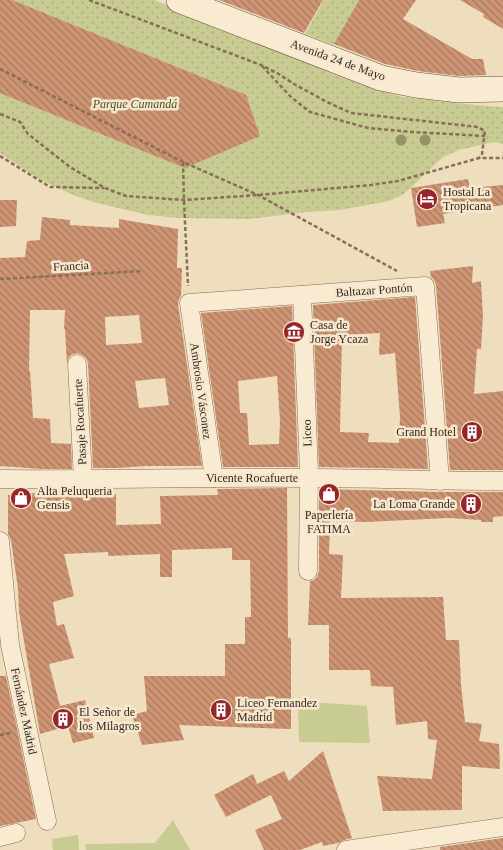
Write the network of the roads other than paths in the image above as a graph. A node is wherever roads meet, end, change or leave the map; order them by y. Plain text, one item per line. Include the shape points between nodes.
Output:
1 (179, 0) edge
2 (503, 89) edge
3 (302, 295) junction
4 (189, 303) joint
5 (77, 364) dead end
6 (214, 478) junction
7 (308, 478) junction
8 (0, 479) edge
9 (83, 479) junction
10 (440, 481) junction
11 (503, 481) edge
12 (0, 541) edge
13 (308, 572) dead end
14 (47, 821) dead end
15 (503, 827) edge
16 (346, 850) edge

1 - 2 main road, Avenida 24 de Mayo via 380,78 459,90
3 - 4 street, Baltazar Pontón
3 - 7 street, Liceo
3 - 10 street, Baltazar Pontón via 425,286
4 - 6 street, Ambrosio Vásconez
5 - 9 street, Pasaje Rocafuerte
6 - 7 street, Vicente Rocafuerte
6 - 9 street, Vicente Rocafuerte
7 - 10 street, Vicente Rocafuerte
7 - 13 street, Liceo
8 - 9 street, Vicente Rocafuerte
10 - 11 street, Vicente Rocafuerte
12 - 14 street, Fernández Madrid via 10,645
15 - 16 street

